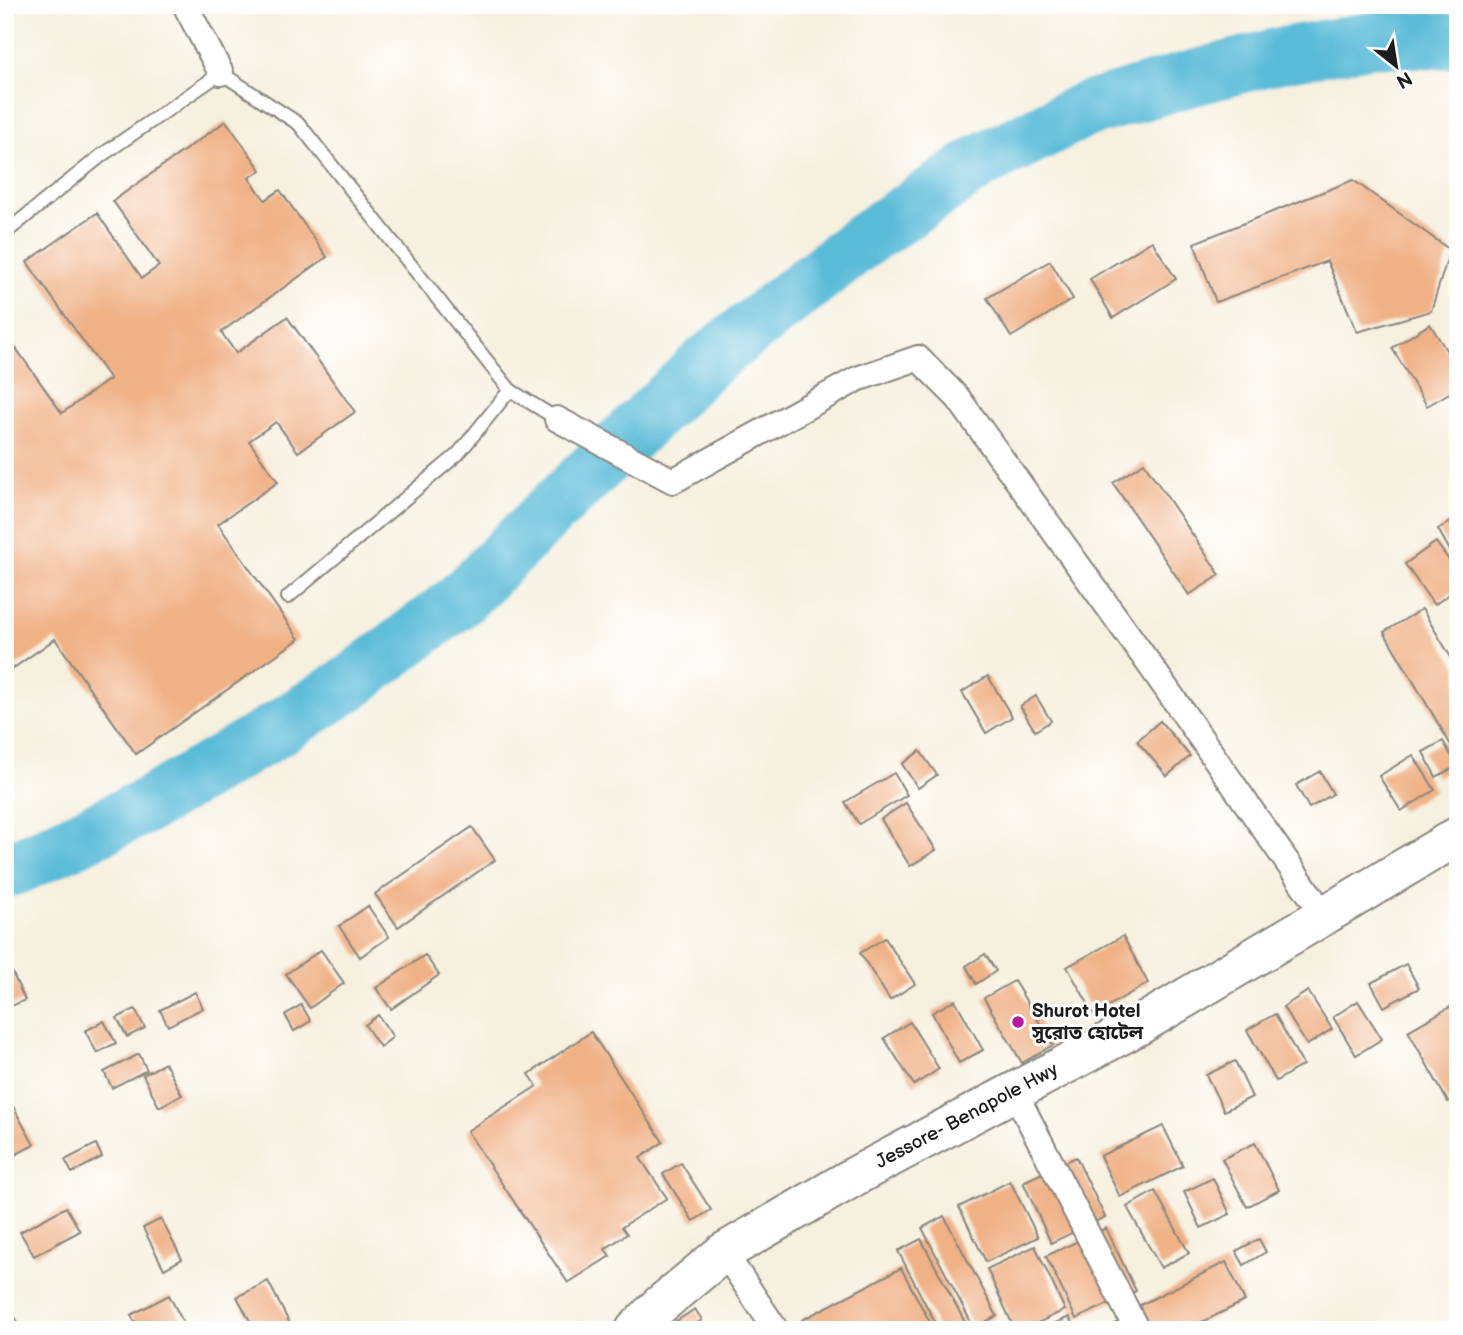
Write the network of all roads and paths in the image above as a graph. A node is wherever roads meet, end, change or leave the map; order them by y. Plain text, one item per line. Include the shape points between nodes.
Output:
1 (185, 5) edge
2 (220, 73) junction
3 (5, 233) edge
4 (510, 390) junction
5 (557, 419) joint
6 (288, 597) dead end
7 (1458, 836) edge
8 (1324, 915) junction
9 (1014, 1091) junction
10 (723, 1252) junction
11 (635, 1330) edge
12 (776, 1330) edge
13 (1137, 1330) edge

1 - 2 street
2 - 3 lane via 102,155
2 - 4 lane via 299,124
4 - 5 lane
4 - 6 lane via 458,454
5 - 8 street via 673,481 857,379 918,358 958,398
7 - 8 highway, Jessore- Benapole Hwy
8 - 9 highway, Jessore- Benapole Hwy via 1138,1026
9 - 10 highway, Jessore- Benapole Hwy
9 - 13 street
10 - 11 highway, Jessore- Benapole Hwy
10 - 12 street

